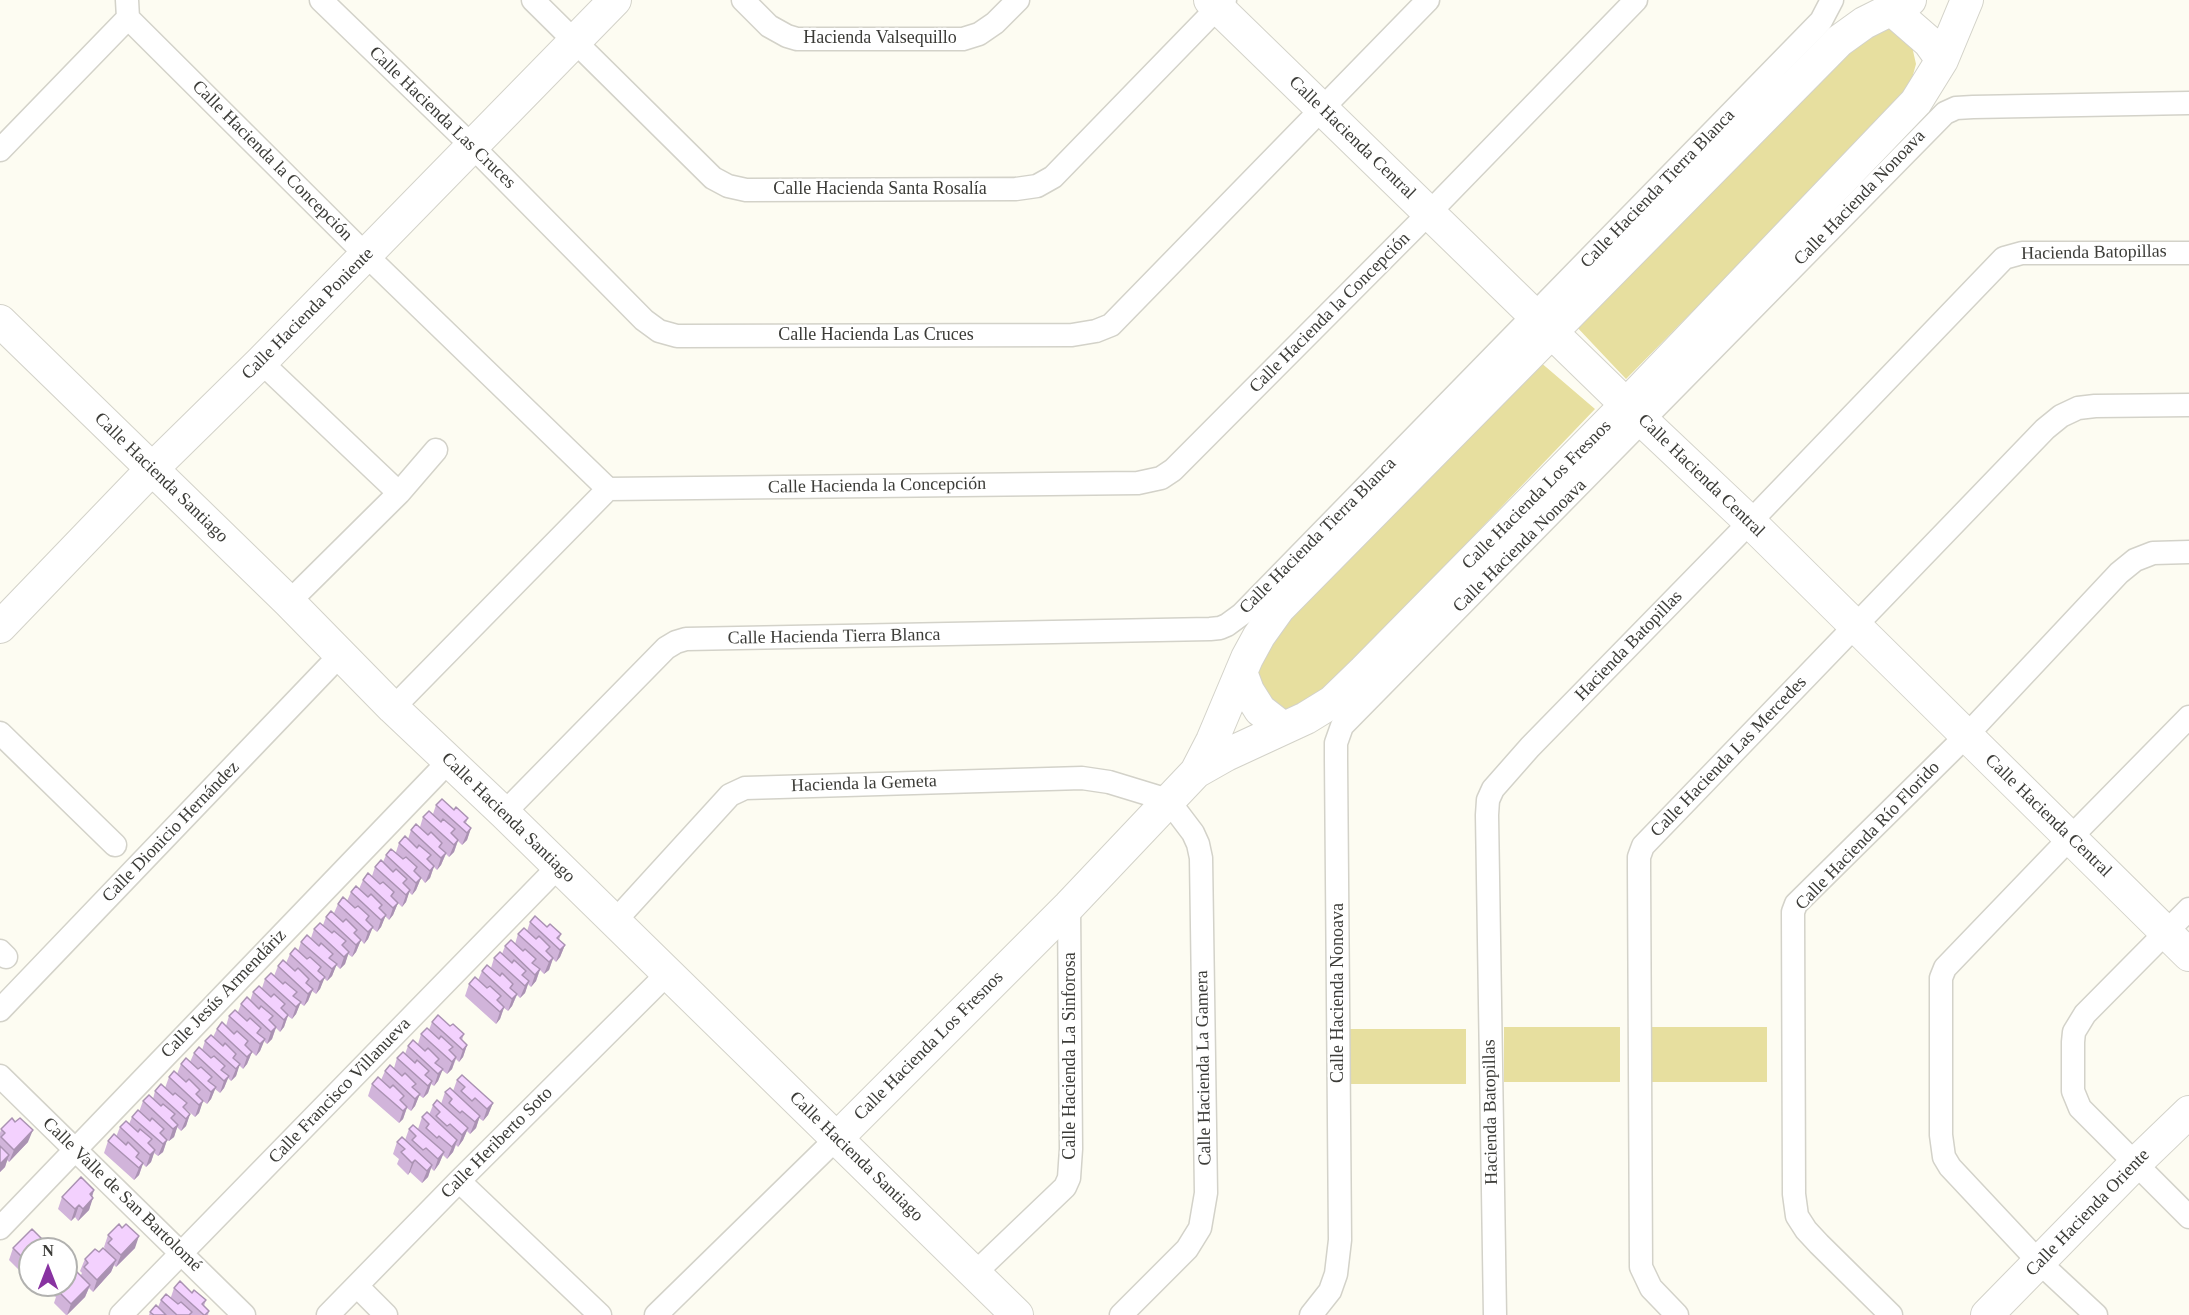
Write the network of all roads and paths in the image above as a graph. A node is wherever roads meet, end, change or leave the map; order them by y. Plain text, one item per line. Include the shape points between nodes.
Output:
1 (321, 0) edge
2 (534, 0) edge
3 (615, 0) edge
4 (743, 0) edge
5 (1018, 0) edge
6 (1428, 0) edge
7 (1636, 0) edge
8 (1832, 0) edge
9 (1967, 0) edge
10 (1218, 2) edge
11 (1900, 4) edge
12 (128, 9) edge
13 (575, 41) junction
14 (1942, 60) junction
15 (2189, 103) edge
16 (1323, 110) junction
17 (471, 145) junction
18 (0, 150) edge
19 (1429, 213) junction
20 (2189, 253) edge
21 (366, 255) junction
22 (0, 321) edge
23 (1544, 325) junction
24 (261, 362) junction
25 (2189, 405) edge
26 (1635, 413) junction
27 (436, 450) dead end
28 (152, 470) junction
29 (608, 489) junction
30 (399, 493) junction
31 (1750, 522) junction
32 (2189, 552) edge
33 (289, 602) junction
34 (0, 627) edge
35 (1855, 627) junction
36 (341, 654) junction
37 (1241, 672) junction
38 (393, 708) junction
39 (2189, 717) edge
40 (1283, 728) junction
41 (0, 733) edge
42 (1966, 736) junction
43 (449, 760) junction
44 (1196, 772) junction
45 (1168, 800) junction
46 (504, 813) junction
47 (2071, 837) junction
48 (115, 846) dead end
49 (558, 867) junction
50 (1069, 906) junction
51 (2189, 909) edge
52 (615, 921) junction
53 (2167, 932) junction
54 (2189, 955) edge
55 (668, 973) junction
56 (0, 1010) edge
57 (0, 1076) edge
58 (2189, 1112) edge
59 (837, 1138) junction
60 (75, 1149) junction
61 (2135, 1164) junction
62 (459, 1181) junction
63 (2189, 1217) edge
64 (0, 1228) edge
65 (182, 1254) junction
66 (2040, 1263) junction
67 (975, 1274) junction
68 (357, 1286) junction
69 (1003, 1310) edge
70 (121, 1315) edge
71 (244, 1315) edge
72 (328, 1315) edge
73 (386, 1315) edge
74 (600, 1315) edge
75 (656, 1315) edge
76 (1121, 1315) edge
77 (1311, 1315) edge
78 (1495, 1315) edge
79 (1677, 1315) edge
80 (1891, 1315) edge
81 (1987, 1315) edge
82 (2096, 1315) edge

1 - 17 street, Calle Hacienda Las Cruces
2 - 13 street, Calle Hacienda Santa Rosalía
3 - 13 street, Calle Hacienda Poniente
4 - 5 street, Hacienda Valsequillo via 769,26 797,39 963,39 995,23
6 - 16 street, Calle Hacienda Las Cruces
7 - 19 street, Calle Hacienda la Concepción
8 - 23 street, Calle Hacienda Tierra Blanca via 1821,21
9 - 14 street, Calle Hacienda Los Fresnos
10 - 13 street, Calle Hacienda Santa Rosalía via 1053,177 1038,186 1016,189 746,190 728,186 712,178
10 - 16 street, Calle Hacienda Central
11 - 14 street
11 - 23 street, Calle Hacienda Los Fresnos via 1839,41
12 - 18 street
12 - 21 street, Calle Hacienda la Concepción
13 - 17 street, Calle Hacienda Poniente
14 - 26 street, Calle Hacienda Los Fresnos via 1916,102
15 - 26 street, Calle Hacienda Nonoava via 1973,107 1945,113
16 - 17 street, Calle Hacienda Las Cruces via 1111,325 1072,334 677,336 659,331
16 - 19 street, Calle Hacienda Central
17 - 21 street, Calle Hacienda Poniente
19 - 23 street, Calle Hacienda Central
19 - 29 street, Calle Hacienda la Concepción via 1161,478 1138,483
20 - 31 street, Hacienda Batopillas via 2022,253 2004,258
21 - 24 street, Calle Hacienda Poniente
21 - 29 street, Calle Hacienda la Concepción
22 - 28 street, Calle Hacienda Santiago
23 - 26 street, Calle Hacienda Central
23 - 37 street, Calle Hacienda Los Fresnos via 1279,608
23 - 46 street, Calle Hacienda Tierra Blanca via 1242,614 1220,628 686,639 666,648
24 - 28 street, Calle Hacienda Poniente
24 - 30 street
25 - 35 street, Calle Hacienda Las Mercedes via 2095,406 2061,416
26 - 31 street, Calle Hacienda Central
26 - 40 street, Calle Hacienda Los Fresnos via 1332,702
26 - 77 street, Calle Hacienda Nonoava via 1338,734 1340,1240 1330,1291
27 - 30 street
28 - 33 street, Calle Hacienda Santiago
28 - 34 street, Calle Hacienda Poniente
29 - 38 street
30 - 33 street
31 - 35 street, Calle Hacienda Central
31 - 78 street, Hacienda Batopillas via 1530,747 1492,789 1488,800
32 - 42 street, Calle Hacienda Río Florido via 2153,554 2135,560 2119,573
33 - 36 street, Calle Hacienda Santiago
35 - 42 street, Calle Hacienda Central
35 - 79 street, Calle Hacienda Las Mercedes via 1640,851 1641,1267 1651,1288
36 - 38 street, Calle Hacienda Santiago
36 - 56 street, Calle Dionicio Hernández
37 - 40 street via 1260,710
37 - 44 street, Calle Hacienda Los Fresnos
38 - 43 street, Calle Hacienda Santiago
39 - 47 street
40 - 44 street, Calle Hacienda Los Fresnos
41 - 48 street
42 - 47 street, Calle Hacienda Central
42 - 80 street, Calle Hacienda Río Florido via 1796,904 1793,912 1797,1216 1806,1230
43 - 46 street, Calle Hacienda Santiago
43 - 60 street, Calle Jesús Armendáriz
44 - 45 street, Calle Hacienda Los Fresnos
45 - 50 street, Calle Hacienda Los Fresnos
45 - 52 street, Hacienda la Gemeta via 1082,778 746,788 730,795
45 - 76 street, Calle Hacienda La Gamera via 1192,833 1201,858 1206,1193 1200,1228 1187,1249
46 - 49 street, Calle Hacienda Santiago
47 - 53 street, Calle Hacienda Central
47 - 66 street via 1945,968 1941,978 1944,1157
49 - 52 street, Calle Hacienda Santiago
49 - 65 street, Calle Francisco Villanueva
50 - 59 street, Calle Hacienda Los Fresnos
50 - 67 street, Calle Hacienda La Sinforosa via 1068,1178 1065,1187
51 - 53 street
52 - 55 street, Calle Hacienda Santiago
53 - 54 street, Calle Hacienda Central
53 - 61 street via 2085,1014 2074,1032 2075,1100
55 - 59 street, Calle Hacienda Santiago
55 - 62 street, Calle Heriberto Soto
57 - 60 street, Calle Valle de San Bartolomé
58 - 61 street, Calle Hacienda Oriente
59 - 67 street, Calle Hacienda Santiago
59 - 75 street, Calle Hacienda Los Fresnos
60 - 64 street, Calle Jesús Armendáriz
60 - 65 street, Calle Valle de San Bartolomé
61 - 63 street
61 - 66 street, Calle Hacienda Oriente
62 - 68 street, Calle Heriberto Soto
62 - 74 street
65 - 70 street, Calle Francisco Villanueva
65 - 71 street, Calle Valle de San Bartolomé
66 - 81 street, Calle Hacienda Oriente
66 - 82 street
67 - 69 street, Calle Hacienda Santiago
68 - 72 street, Calle Heriberto Soto
68 - 73 street

